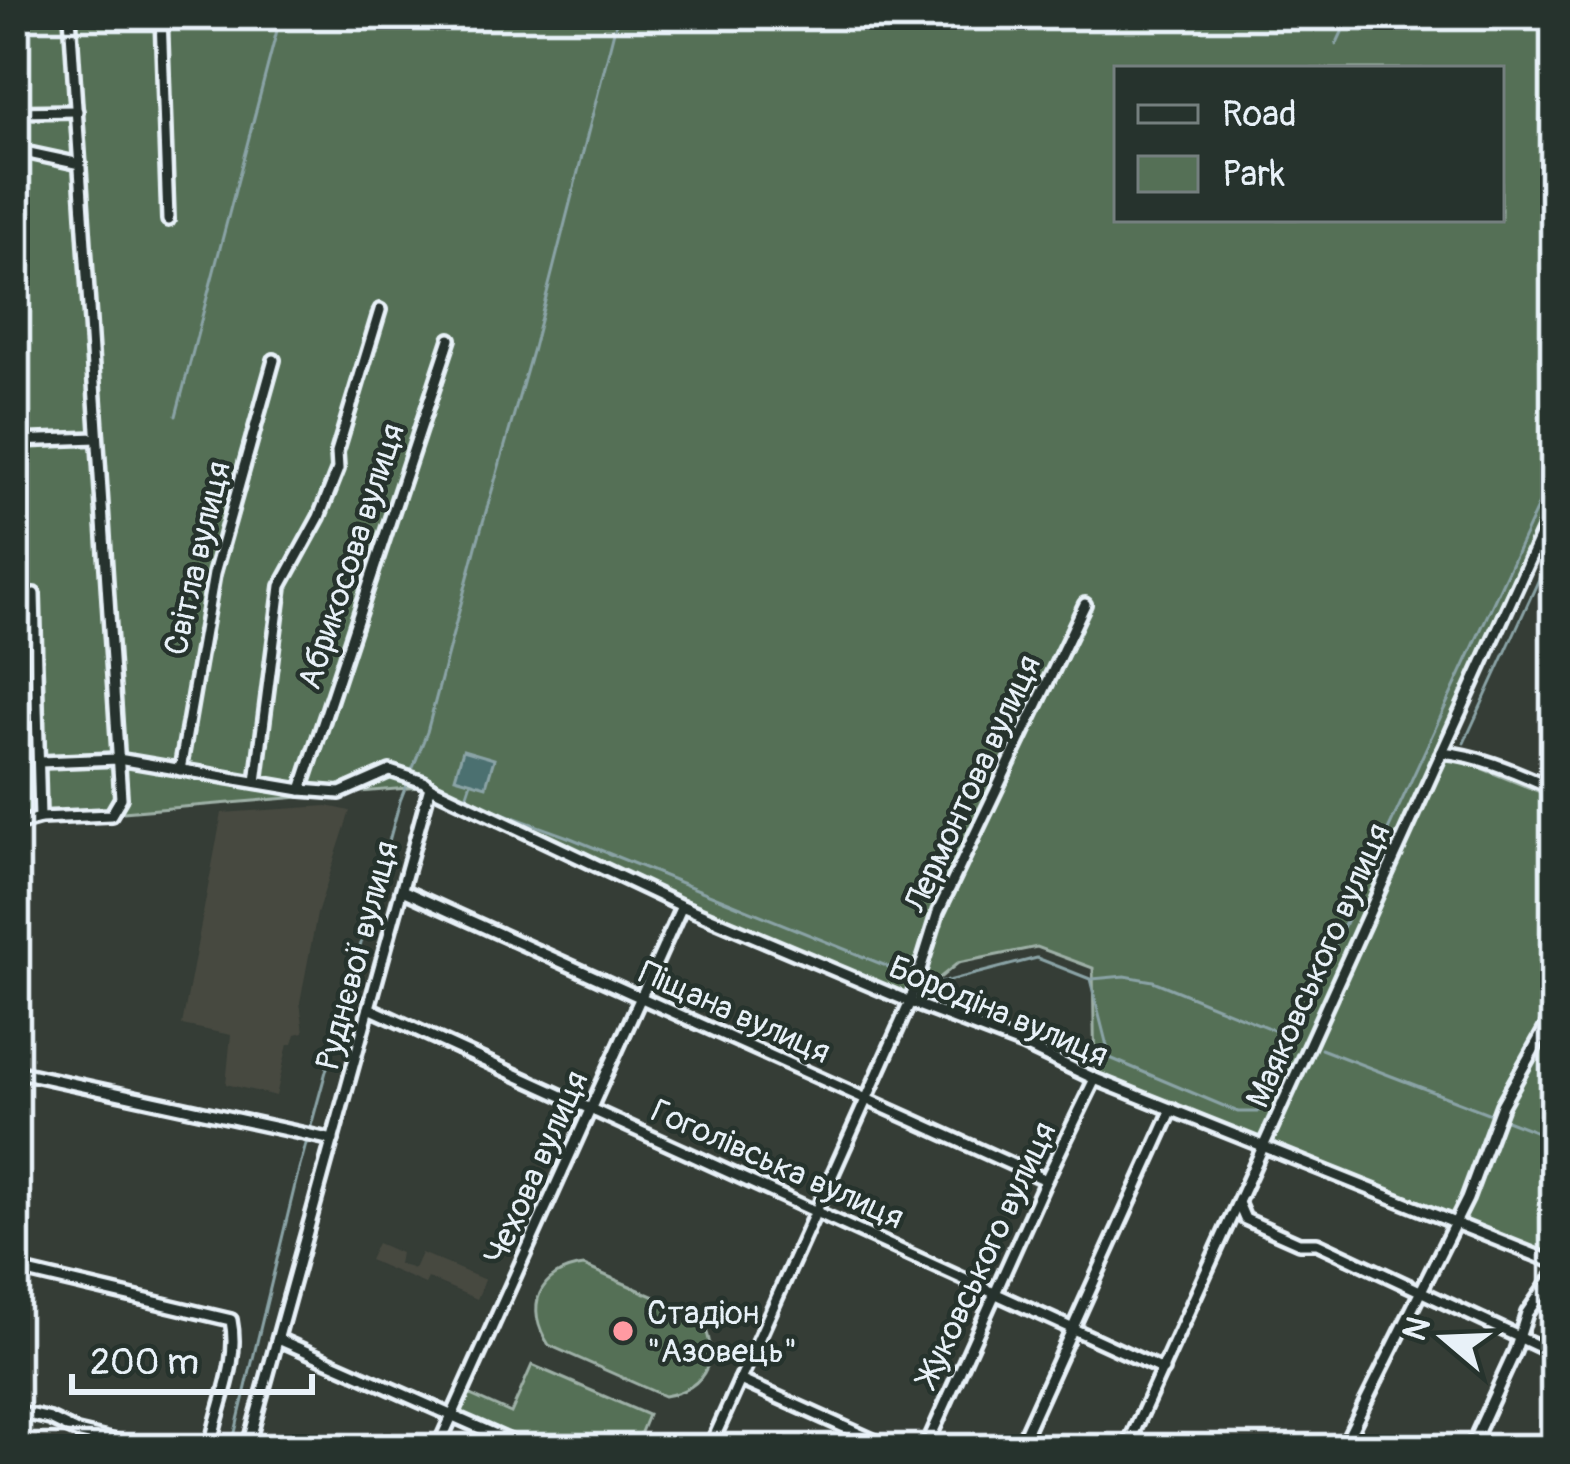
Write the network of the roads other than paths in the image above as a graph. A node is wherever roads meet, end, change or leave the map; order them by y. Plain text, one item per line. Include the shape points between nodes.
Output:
1 (70, 15) edge
2 (161, 15) edge
3 (76, 111) junction
4 (15, 112) edge
5 (15, 150) edge
6 (80, 164) junction
7 (169, 220) dead end
8 (380, 310) dead end
9 (450, 339) dead end
10 (274, 361) dead end
11 (98, 438) junction
12 (15, 442) edge
13 (1555, 503) edge
14 (34, 594) dead end
15 (1085, 604) dead end
16 (1442, 752) junction
17 (118, 759) junction
18 (40, 762) junction
19 (180, 770) junction
20 (256, 782) junction
21 (427, 785) junction
22 (1555, 789) edge
23 (301, 790) junction
24 (40, 818) junction
25 (15, 825) edge
26 (402, 890) junction
27 (682, 906) junction
28 (641, 998) junction
29 (910, 1002) junction
30 (369, 1008) junction
31 (1555, 1011) edge
32 (15, 1071) edge
33 (1095, 1079) junction
34 (866, 1100) junction
35 (591, 1108) junction
36 (1172, 1109) junction
37 (333, 1140) junction
38 (1265, 1147) junction
39 (1046, 1180) junction
40 (1238, 1204) junction
41 (816, 1210) junction
42 (1453, 1223) junction
43 (1555, 1263) edge
44 (15, 1269) edge
45 (1555, 1273) edge
46 (1419, 1292) junction
47 (995, 1293) junction
48 (1073, 1329) junction
49 (1519, 1337) junction
50 (278, 1339) junction
51 (1555, 1354) edge
52 (1163, 1370) junction
53 (740, 1380) junction
54 (15, 1411) edge
55 (452, 1416) junction
56 (149, 1449) edge
57 (210, 1449) edge
58 (247, 1449) edge
59 (437, 1449) edge
60 (528, 1449) edge
61 (709, 1449) edge
62 (893, 1449) edge
63 (925, 1449) edge
64 (1018, 1449) edge
65 (1126, 1449) edge
66 (1342, 1449) edge
67 (1470, 1449) edge

1 - 3 street
2 - 7 street
3 - 4 street
3 - 6 street
5 - 6 street
6 - 11 street
8 - 20 street via 338,469 280,586
9 - 23 street, Абрикосова вулиця
10 - 19 street, Світла вулиця via 214,574
11 - 12 street
11 - 17 street
13 - 16 street, Маяковського вулиця
14 - 18 street
15 - 29 street, Лермонтова вулиця via 938,912
16 - 22 street
16 - 38 street, Маяковського вулиця
17 - 18 street
17 - 19 street
17 - 24 street via 122,798 112,814
18 - 24 street
19 - 20 street
20 - 23 street
21 - 23 street via 390,771 340,793
21 - 26 street, Руднєвої вулиця
21 - 27 street, Бородіна вулиця
24 - 25 street
26 - 28 street, Піщана вулиця
26 - 30 street, Руднєвої вулиця
27 - 28 street, Чехова вулиця
27 - 29 street, Бородіна вулиця
28 - 34 street, Піщана вулиця
28 - 35 street, Чехова вулиця
29 - 33 street, Бородіна вулиця
29 - 34 street, Лермонтова вулиця
30 - 35 street, Гоголівська вулиця
30 - 37 street, Руднєвої вулиця
31 - 42 street via 1502,1105
32 - 37 street
33 - 36 street, Бородіна вулиця
33 - 39 street, Жуковського вулиця
34 - 39 street, Піщана вулиця
34 - 41 street, Лермонтова вулиця
35 - 41 street, Гоголівська вулиця
35 - 55 street, Чехова вулиця
36 - 38 street, Бородіна вулиця
36 - 48 street
37 - 50 street, Руднєвої вулиця
38 - 40 street, Маяковського вулиця
38 - 42 street, Бородіна вулиця
39 - 47 street, Жуковського вулиця
40 - 46 street via 1245,1220 1317,1243
40 - 52 street, Маяковського вулиця
41 - 47 street, Гоголівська вулиця
41 - 53 street, Лермонтова вулиця
42 - 43 street, Бородіна вулиця
42 - 46 street
44 - 57 street via 231,1320 233,1358
45 - 49 street
46 - 49 street
46 - 66 street
47 - 48 street, Гоголівська вулиця
47 - 63 street, Жуковського вулиця
48 - 52 street, Гоголівська вулиця
48 - 64 street
49 - 51 street
49 - 67 street
50 - 55 street
50 - 58 street, Руднєвої вулиця
52 - 65 street, Маяковського вулиця
53 - 61 street, Лермонтова вулиця
53 - 62 street
54 - 56 street
55 - 59 street, Чехова вулиця
55 - 60 street

